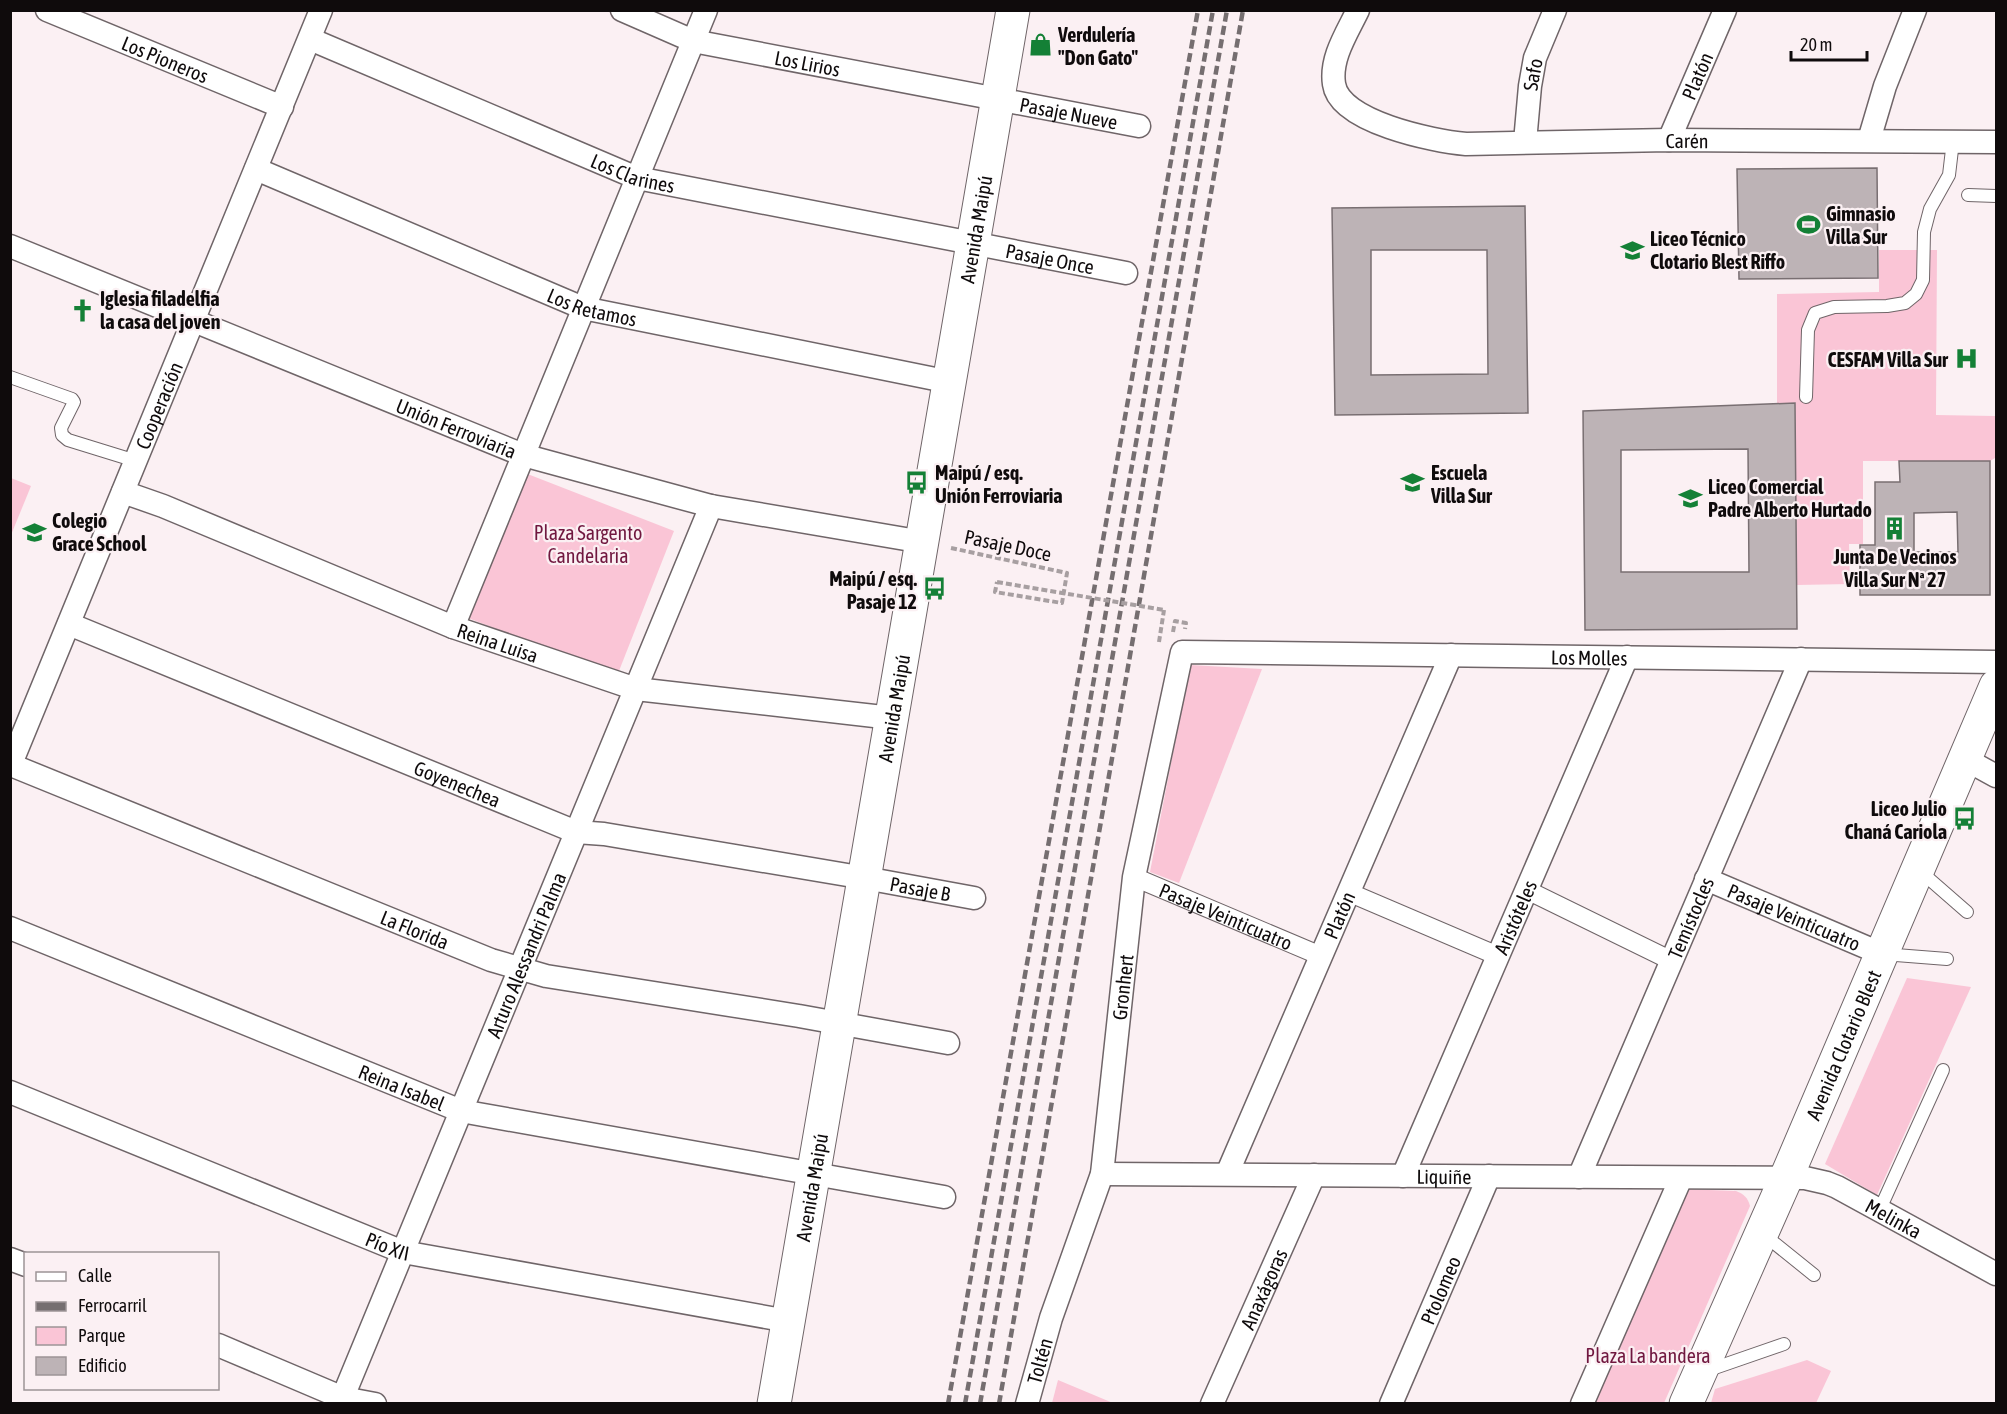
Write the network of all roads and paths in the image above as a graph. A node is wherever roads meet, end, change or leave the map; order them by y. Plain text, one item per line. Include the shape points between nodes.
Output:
1 (47, 10) edge
2 (321, 10) edge
3 (622, 10) edge
4 (706, 10) edge
5 (1014, 10) edge
6 (1358, 10) edge
7 (1555, 10) edge
8 (1725, 10) edge
9 (1915, 10) edge
10 (310, 39) junction
11 (693, 41) junction
12 (999, 98) junction
13 (282, 107) junction
14 (1138, 126) dead end
15 (1669, 140) junction
16 (1869, 140) junction
17 (1953, 141) junction
18 (1526, 142) junction
19 (1996, 142) edge
20 (256, 170) junction
21 (637, 178) junction
22 (1968, 195) dead end
23 (1996, 196) edge
24 (974, 242) junction
25 (10, 246) edge
26 (1126, 273) dead end
27 (583, 308) junction
28 (194, 321) junction
29 (10, 376) edge
30 (950, 382) junction
31 (1806, 397) dead end
32 (523, 455) junction
33 (136, 461) junction
34 (123, 492) junction
35 (711, 506) junction
36 (933, 544) junction
37 (1164, 610) dead end
38 (69, 624) junction
39 (453, 627) junction
40 (1182, 652) joint
41 (1450, 655) junction
42 (1627, 657) junction
43 (1801, 659) junction
44 (1996, 662) edge
45 (1996, 686) edge
46 (636, 689) junction
47 (892, 718) junction
48 (1965, 759) junction
49 (11, 765) edge
50 (1996, 776) edge
51 (576, 832) junction
52 (1918, 869) junction
53 (1134, 877) junction
54 (865, 878) junction
55 (1706, 879) junction
56 (1527, 890) junction
57 (1348, 892) junction
58 (974, 898) dead end
59 (1967, 912) dead end
60 (10, 927) edge
61 (1882, 954) junction
62 (1321, 956) junction
63 (1498, 956) junction
64 (1947, 959) dead end
65 (1672, 961) junction
66 (520, 970) junction
67 (839, 1024) junction
68 (948, 1043) dead end
69 (1943, 1070) dead end
70 (10, 1092) edge
71 (461, 1111) junction
72 (813, 1174) junction
73 (1102, 1174) junction
74 (1227, 1174) junction
75 (1314, 1175) junction
76 (1403, 1176) junction
77 (1489, 1176) junction
78 (1579, 1177) junction
79 (1682, 1178) junction
80 (1786, 1178) junction
81 (944, 1197) dead end
82 (1880, 1209) junction
83 (1762, 1233) junction
84 (403, 1252) junction
85 (1996, 1274) edge
86 (1814, 1275) dead end
87 (1051, 1318) joint
88 (788, 1322) junction
89 (1784, 1344) dead end
90 (219, 1345) edge
91 (1700, 1373) junction
92 (341, 1401) edge
93 (375, 1404) edge
94 (774, 1404) edge
95 (1027, 1404) edge
96 (1212, 1404) edge
97 (1391, 1404) edge
98 (1582, 1404) edge
99 (1686, 1404) edge

1 - 13 street, Los Pioneros
2 - 10 street, Cooperación
3 - 11 street, Los Lirios
4 - 11 street
5 - 12 main road, Avenida Maipú
6 - 18 street, Carén via 1336,58 1334,86 1352,110 1380,123 1449,142
7 - 18 street, Safo via 1535,58
8 - 15 street, Platón
9 - 16 street
10 - 13 street, Cooperación
10 - 21 street, Los Clarines
11 - 12 street, Los Lirios
11 - 21 street
12 - 14 street, Pasaje Nueve
12 - 24 main road, Avenida Maipú
13 - 20 street, Cooperación
15 - 16 street, Carén
15 - 18 street, Carén
16 - 17 street, Carén
17 - 19 street, Carén
17 - 31 lane via 1950,175 1930,210 1924,232 1923,280 1916,294 1905,303 1834,308 1815,314 1808,330
20 - 27 street, Los Retamos
20 - 28 street, Cooperación
21 - 24 street, Los Clarines
21 - 27 street
22 - 23 lane
24 - 26 street, Pasaje Once
24 - 30 main road, Avenida Maipú
25 - 28 street, Unión Ferroviaria
27 - 30 street, Los Retamos
27 - 32 street
28 - 32 street, Unión Ferroviaria
28 - 33 street, Cooperación
29 - 33 lane via 72,399 72,408 61,428 68,440
30 - 36 main road, Avenida Maipú
32 - 35 street, Unión Ferroviaria
32 - 39 street
33 - 34 street, Cooperación
34 - 38 street, Cooperación
34 - 39 street, Reina Luisa
35 - 36 street, Unión Ferroviaria
35 - 46 street, Arturo Alessandri Palma
36 - 37 path, Pasaje Doce, bridge via 1067,573 1062,603 995,592 996,582
36 - 47 main road, Avenida Maipú
38 - 49 street, Cooperación
38 - 51 street, Goyenechea
39 - 46 street, Reina Luisa
40 - 41 street, Los Molles
40 - 53 street, Gronhert
41 - 42 street, Los Molles
41 - 57 street, Platón
42 - 43 street, Los Molles
42 - 56 street, Aristóteles
43 - 44 street, Los Molles
43 - 55 street, Temístocles
45 - 48 main road, Avenida Clotario Blest
46 - 47 street, Reina Luisa
46 - 51 street, Arturo Alessandri Palma
47 - 54 main road, Avenida Maipú
48 - 50 street
48 - 52 main road, Avenida Clotario Blest
49 - 66 street, La Florida
51 - 54 street, Goyenechea
51 - 66 street, Arturo Alessandri Palma
52 - 59 lane
52 - 61 main road, Avenida Clotario Blest
53 - 62 street, Pasaje Veinticuatro
53 - 73 street, Gronhert
54 - 58 street, Pasaje B
54 - 67 main road, Avenida Maipú
55 - 61 street, Pasaje Veinticuatro
55 - 65 street, Temístocles
56 - 63 street, Aristóteles
56 - 65 street
57 - 62 street, Platón
57 - 63 street
60 - 71 street, Reina Isabel
61 - 64 lane
61 - 80 main road, Avenida Clotario Blest
62 - 74 street, Platón
63 - 76 street, Aristóteles
65 - 78 street, Temístocles
66 - 67 street, La Florida
66 - 71 street, Arturo Alessandri Palma
67 - 68 street, La Florida
67 - 72 main road, Avenida Maipú
69 - 82 lane
70 - 84 street, Pío XII
71 - 72 street, Reina Isabel
71 - 84 street, Arturo Alessandri Palma
72 - 81 street, Reina Isabel
72 - 88 main road, Avenida Maipú
73 - 74 street, Liquiñe
73 - 87 street, Gronhert
74 - 75 street, Liquiñe
75 - 76 street, Liquiñe
75 - 96 street, Anaxágoras
76 - 77 street, Liquiñe
77 - 78 street, Liquiñe
77 - 97 street, Ptolomeo
78 - 79 street, Liquiñe
79 - 80 street, Liquiñe
79 - 98 street
80 - 82 street, Melinka via 1827,1183
80 - 83 main road, Avenida Clotario Blest
82 - 85 street, Melinka
83 - 86 lane
83 - 91 main road, Avenida Clotario Blest
84 - 88 street, Pío XII
84 - 92 street, Arturo Alessandri Palma
87 - 95 street, Toltén
88 - 94 main road, Avenida Maipú
89 - 91 lane
90 - 92 street
91 - 99 main road, Avenida Clotario Blest
92 - 93 street

